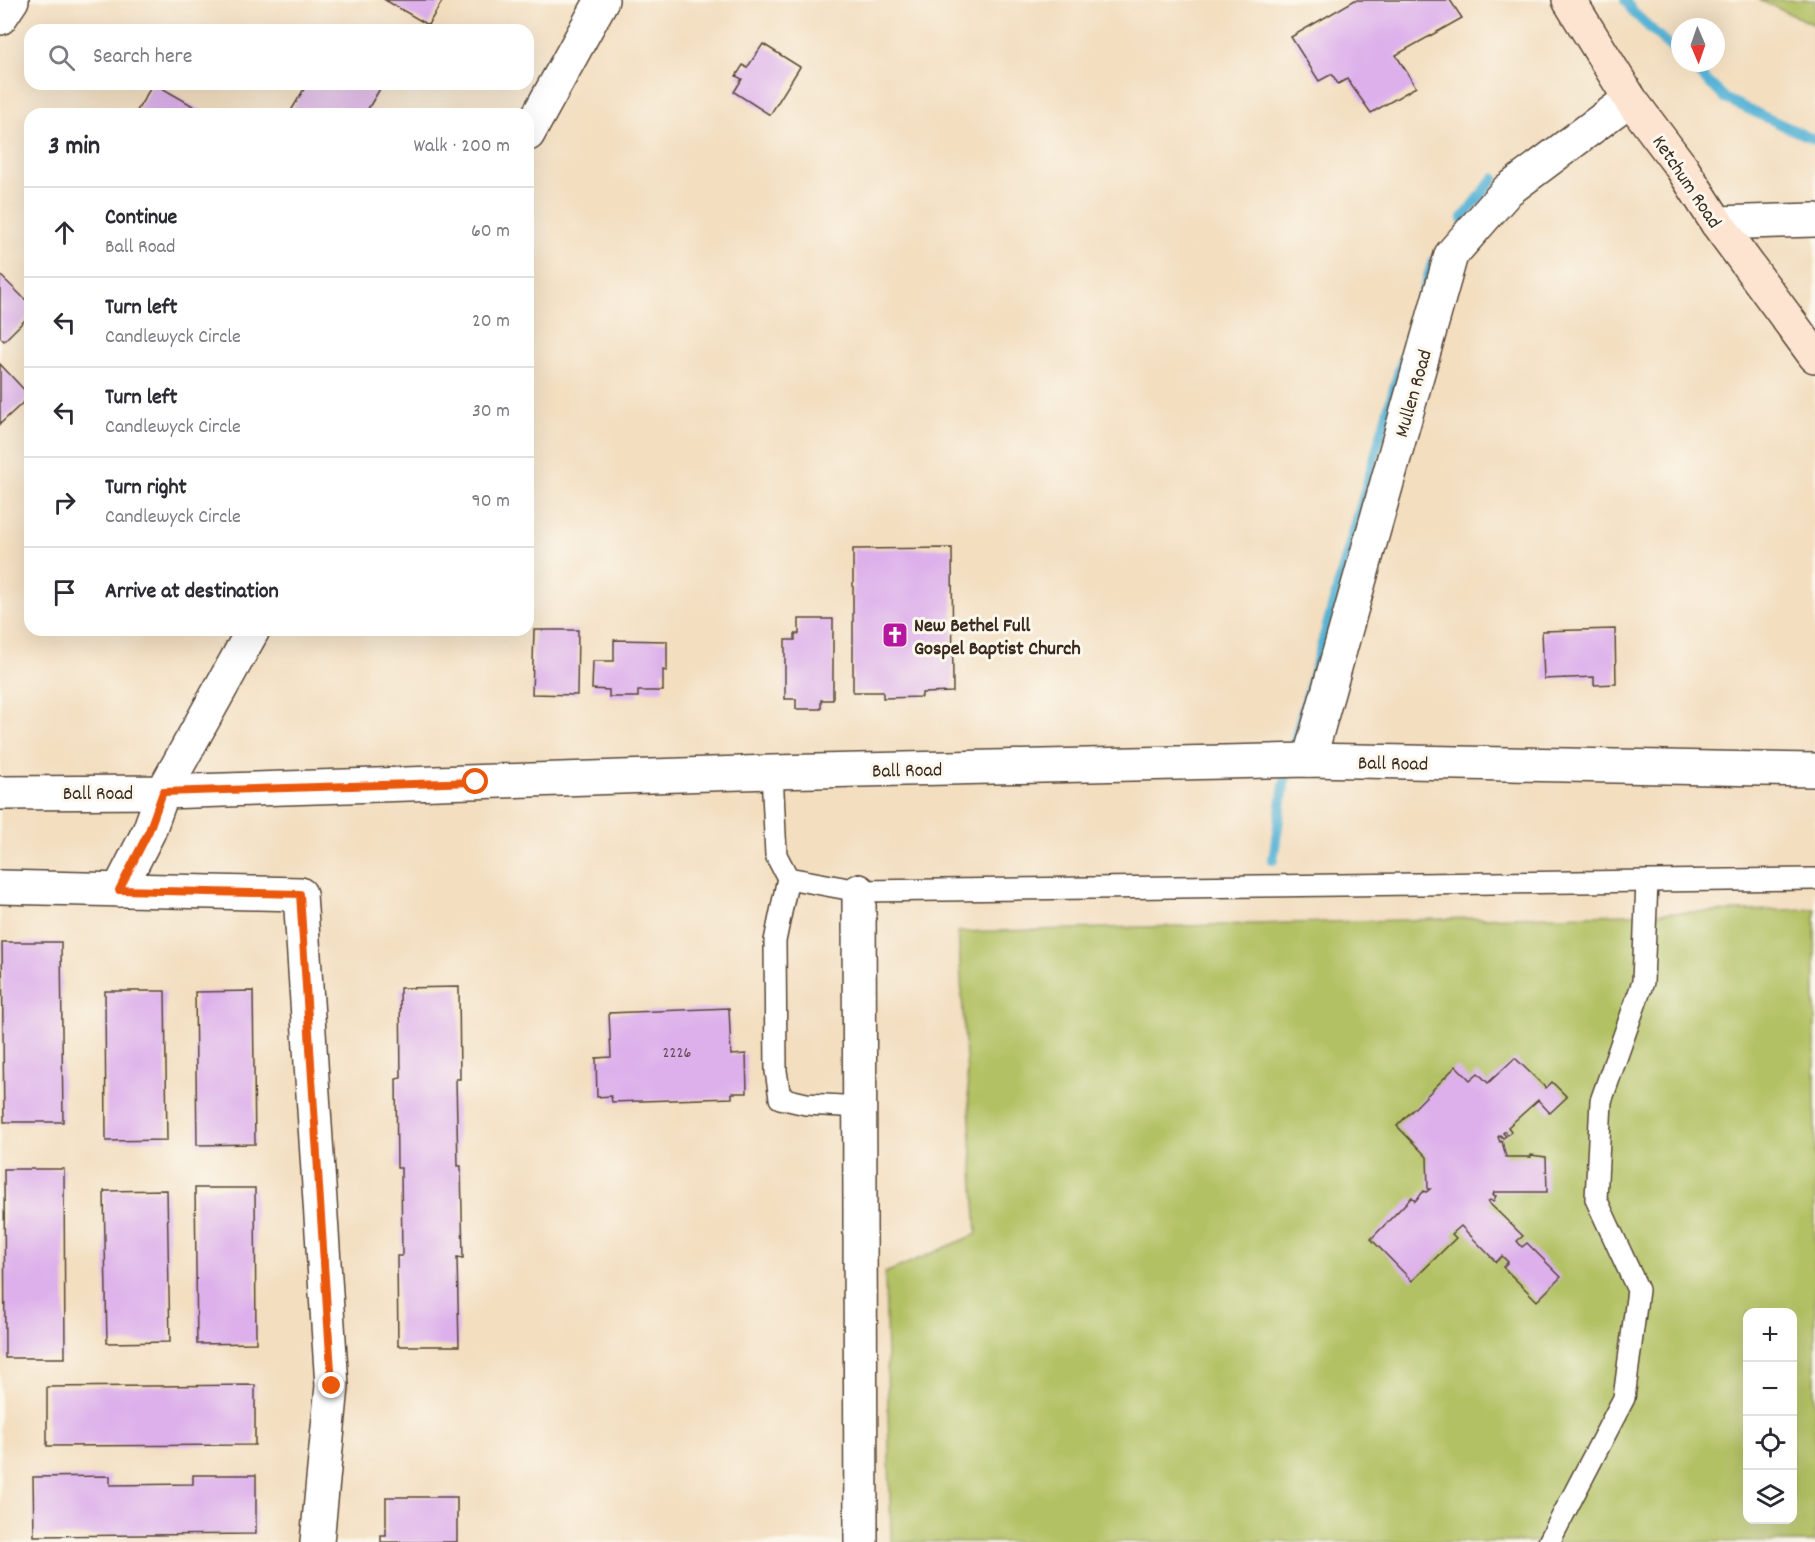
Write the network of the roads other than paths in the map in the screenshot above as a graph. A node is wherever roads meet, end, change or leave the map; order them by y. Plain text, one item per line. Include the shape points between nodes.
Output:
1 (12, 0) edge
2 (602, 0) edge
3 (1569, 0) edge
4 (0, 18) edge
5 (1630, 99) junction
6 (534, 123) edge
7 (1815, 220) edge
8 (1717, 223) junction
9 (1815, 356) edge
10 (250, 636) edge
11 (1309, 760) junction
12 (1815, 770) edge
13 (772, 772) junction
14 (163, 792) junction
15 (0, 793) edge
16 (788, 878) junction
17 (1815, 879) edge
18 (1647, 881) junction
19 (0, 887) edge
20 (119, 890) junction
21 (859, 891) junction
22 (860, 1107) junction
23 (317, 1542) edge
24 (861, 1542) edge
25 (1549, 1542) edge

1 - 4 street
2 - 6 street
3 - 5 main road, Ketchum Road
5 - 8 main road, Ketchum Road
5 - 11 street, Mullen Road via 1508,190 1451,255
7 - 8 street
8 - 9 main road, Ketchum Road
10 - 14 street
11 - 12 street, Ball Road
11 - 13 street, Ball Road
13 - 14 street, Ball Road
13 - 16 lane via 776,855
14 - 15 street, Ball Road
14 - 20 street via 149,831
16 - 21 lane
16 - 22 lane via 775,941 780,1098 806,1104
17 - 18 lane
18 - 21 lane
18 - 25 lane via 1643,982 1601,1101 1596,1199 1638,1290 1624,1398
19 - 20 street
20 - 23 street via 300,894 332,1386
21 - 22 street
22 - 24 street

